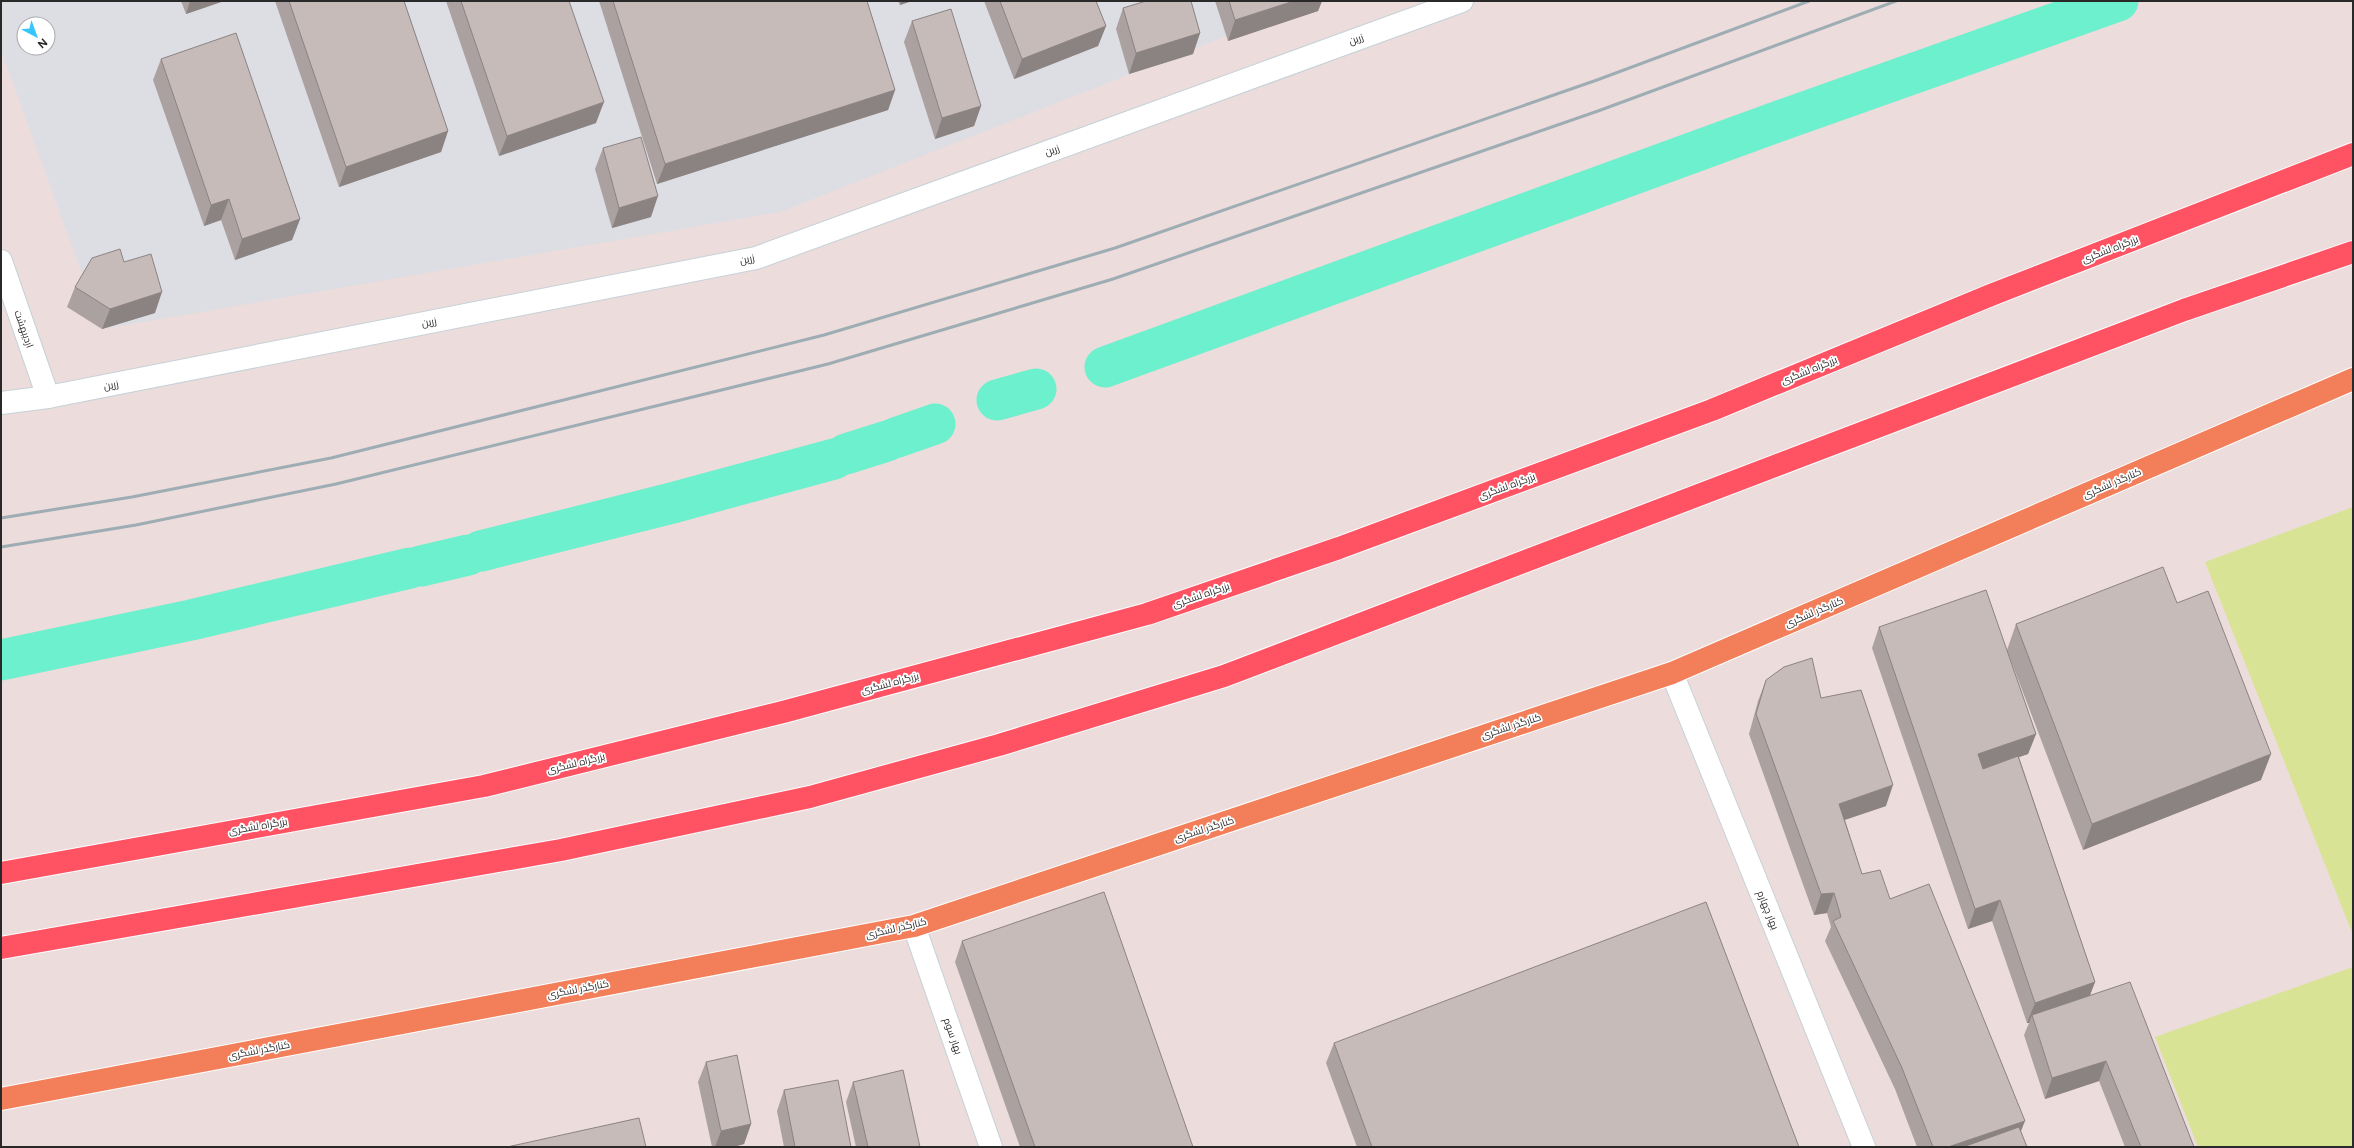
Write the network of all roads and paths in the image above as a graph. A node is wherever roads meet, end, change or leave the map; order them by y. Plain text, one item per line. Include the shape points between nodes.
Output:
1 (1462, 1) edge
2 (2353, 154) edge
3 (2353, 252) edge
4 (1, 261) edge
5 (2353, 379) edge
6 (48, 397) junction
7 (1, 403) edge
8 (1672, 673) junction
9 (1, 873) edge
10 (914, 926) junction
11 (1, 948) edge
12 (1, 1099) edge
13 (991, 1147) edge
14 (1864, 1147) edge

1 - 6 street, زرین via 756,258
2 - 9 highway, بزرگراه لشگری via 1991,295 1712,410 1339,548 1147,614 783,712 484,786
3 - 11 highway via 2184,310 1224,676 999,745 810,797 561,850
4 - 6 street, اردیبهشت
5 - 8 main road, کنارگذر لشگری
6 - 7 street, زرین
8 - 10 main road, کنارگذر لشگری
8 - 14 street, بهار چهارم
10 - 12 main road, کنارگذر لشگری
10 - 13 street, بهار سوم

